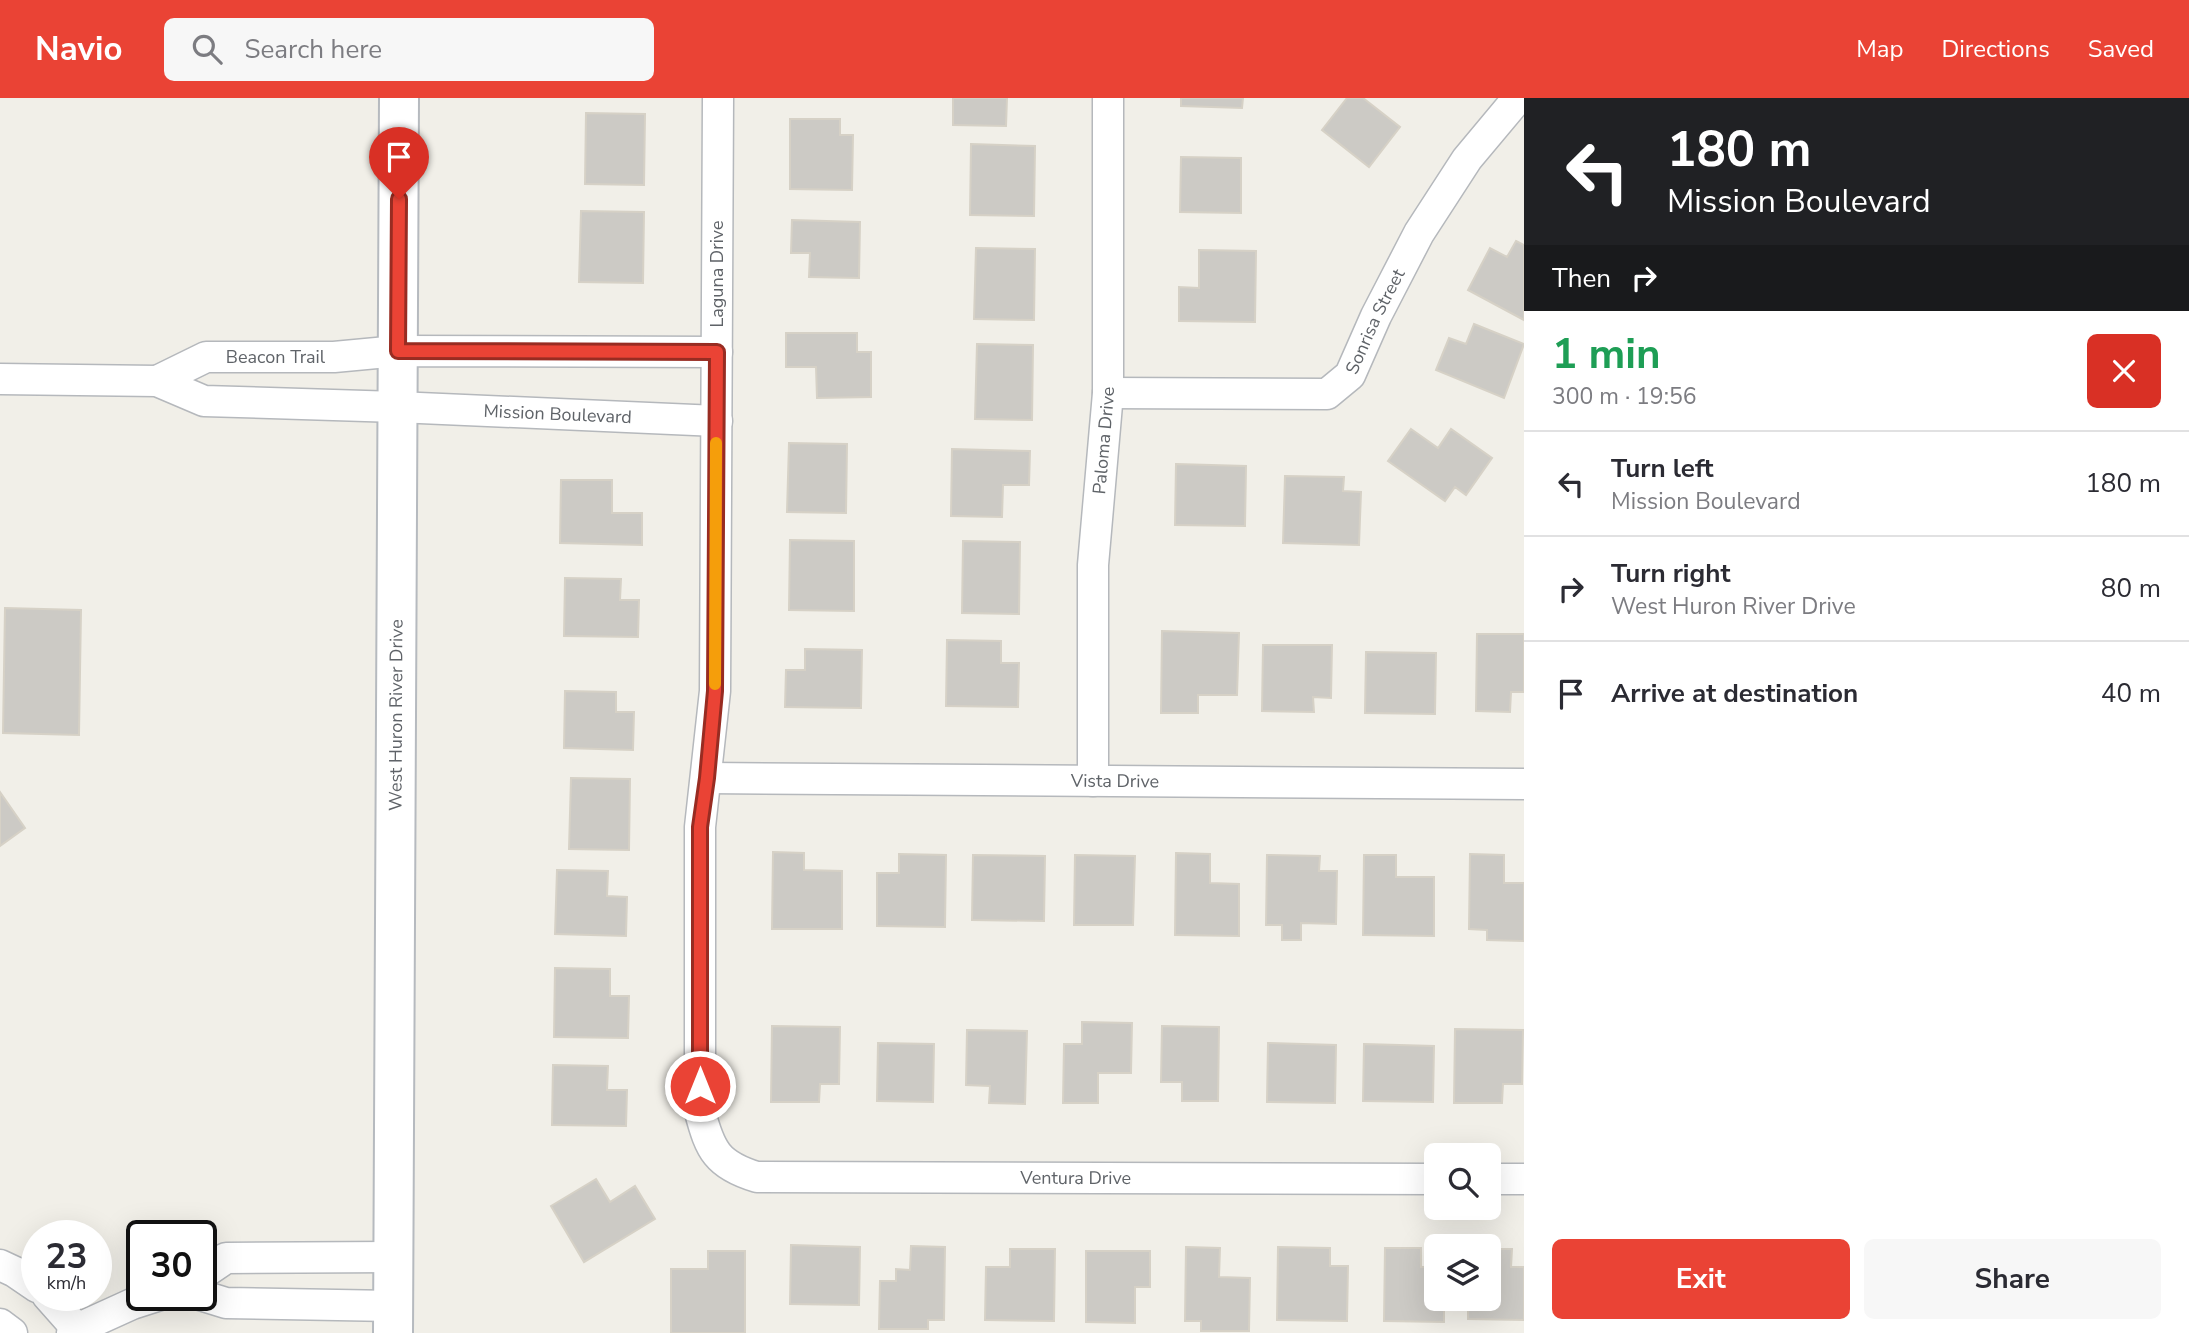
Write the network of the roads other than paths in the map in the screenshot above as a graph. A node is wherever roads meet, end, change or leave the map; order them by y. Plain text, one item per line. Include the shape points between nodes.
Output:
1 (400, 98) edge
2 (718, 98) edge
3 (1108, 98) edge
4 (1518, 98) edge
5 (398, 351) junction
6 (717, 352) junction
7 (0, 379) edge
8 (157, 381) junction
9 (1108, 393) junction
10 (397, 407) junction
11 (717, 421) junction
12 (707, 778) junction
13 (1093, 781) junction
14 (1524, 784) edge
15 (721, 1157) joint
16 (1424, 1179) edge
17 (1501, 1179) edge
18 (1524, 1179) edge
19 (393, 1257) junction
20 (217, 1264) edge
21 (0, 1265) edge
22 (21, 1276) edge
23 (217, 1300) edge
24 (126, 1307) edge
25 (59, 1311) edge
26 (393, 1320) edge
27 (0, 1324) edge
28 (74, 1331) edge
29 (12, 1333) edge

1 - 5 main road, West Huron River Drive
2 - 6 street, Laguna Drive
3 - 9 street, Paloma Drive
4 - 9 street, Sonrisa Street via 1467,159 1419,233 1350,375 1327,394
5 - 6 street
5 - 8 street, Beacon Trail via 334,357 206,357
5 - 10 main road, West Huron River Drive
6 - 11 street, Laguna Drive
7 - 8 street, Beacon Trail
8 - 10 street, Beacon Trail via 204,401
9 - 13 street, Paloma Drive via 1093,565
10 - 11 street, Mission Boulevard
10 - 19 main road, West Huron River Drive
11 - 12 street, Laguna Drive via 715,691
12 - 13 street, Vista Drive
12 - 15 street, Laguna Drive via 700,827 700,1112 708,1142
13 - 14 street, Vista Drive
15 - 16 street, Ventura Drive via 737,1171 757,1177
17 - 18 street
19 - 20 street via 226,1258
19 - 26 main road, West Huron River Drive
21 - 22 street
23 - 26 street
24 - 28 street
25 - 28 street
27 - 29 street

